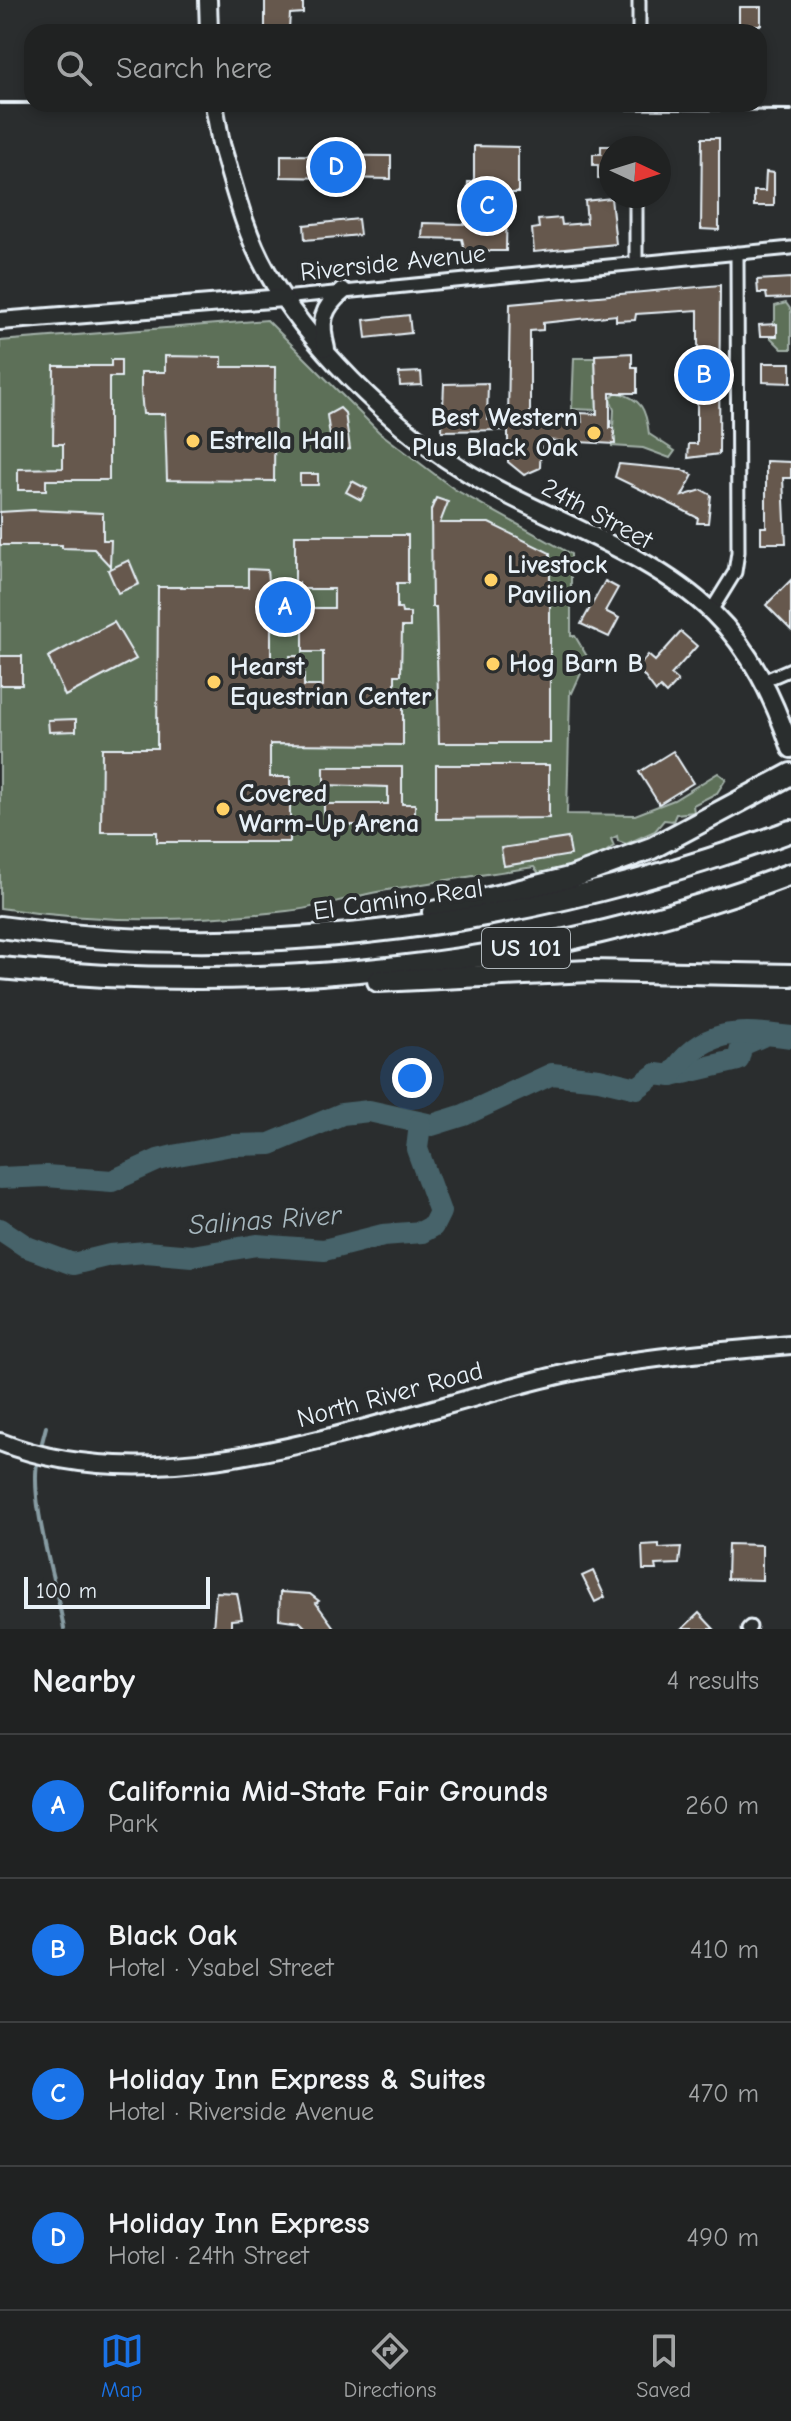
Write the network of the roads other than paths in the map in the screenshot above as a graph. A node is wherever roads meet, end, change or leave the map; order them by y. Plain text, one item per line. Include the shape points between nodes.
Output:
1 (208, 0) edge
2 (639, 0) edge
3 (209, 24) edge
4 (639, 24) edge
5 (215, 112) edge
6 (636, 208) edge
7 (791, 248) edge
8 (737, 253) junction
9 (636, 261) junction
10 (343, 291) junction
11 (283, 298) junction
12 (0, 321) edge
13 (327, 349) junction
14 (711, 611) junction
15 (791, 669) edge
16 (763, 681) junction
17 (791, 749) edge
18 (791, 774) edge
19 (791, 831) edge
20 (791, 874) edge
21 (0, 927) edge
22 (300, 939) junction
23 (0, 968) edge
24 (791, 975) edge
25 (278, 978) junction
26 (791, 1345) edge
27 (0, 1442) edge

1 - 3 main road
2 - 4 street
5 - 11 main road, 24th Street, bridge via 250,235
6 - 9 street
7 - 8 street, Riverside Avenue
8 - 9 street, Riverside Avenue
8 - 14 street via 738,552 735,572
9 - 10 street, Riverside Avenue
10 - 11 street, Riverside Avenue
10 - 13 main road via 322,316
11 - 12 main road, Riverside Avenue
11 - 13 main road, 24th Street
13 - 14 main road, 24th Street via 404,426 456,466 619,550
14 - 16 main road, 24th Street
15 - 16 street
16 - 17 main road, 24th Street
18 - 22 highway via 652,848 573,877
19 - 22 highway, El Camino Real / US 101 via 589,895 457,921
20 - 25 highway, US 101 via 632,924 547,944
21 - 22 highway, El Camino Real / US 101 via 117,937
23 - 25 highway, US 101 via 98,977
24 - 25 highway via 667,971 376,981
26 - 27 main road, North River Road via 564,1373 376,1425 232,1456 131,1464 70,1460

